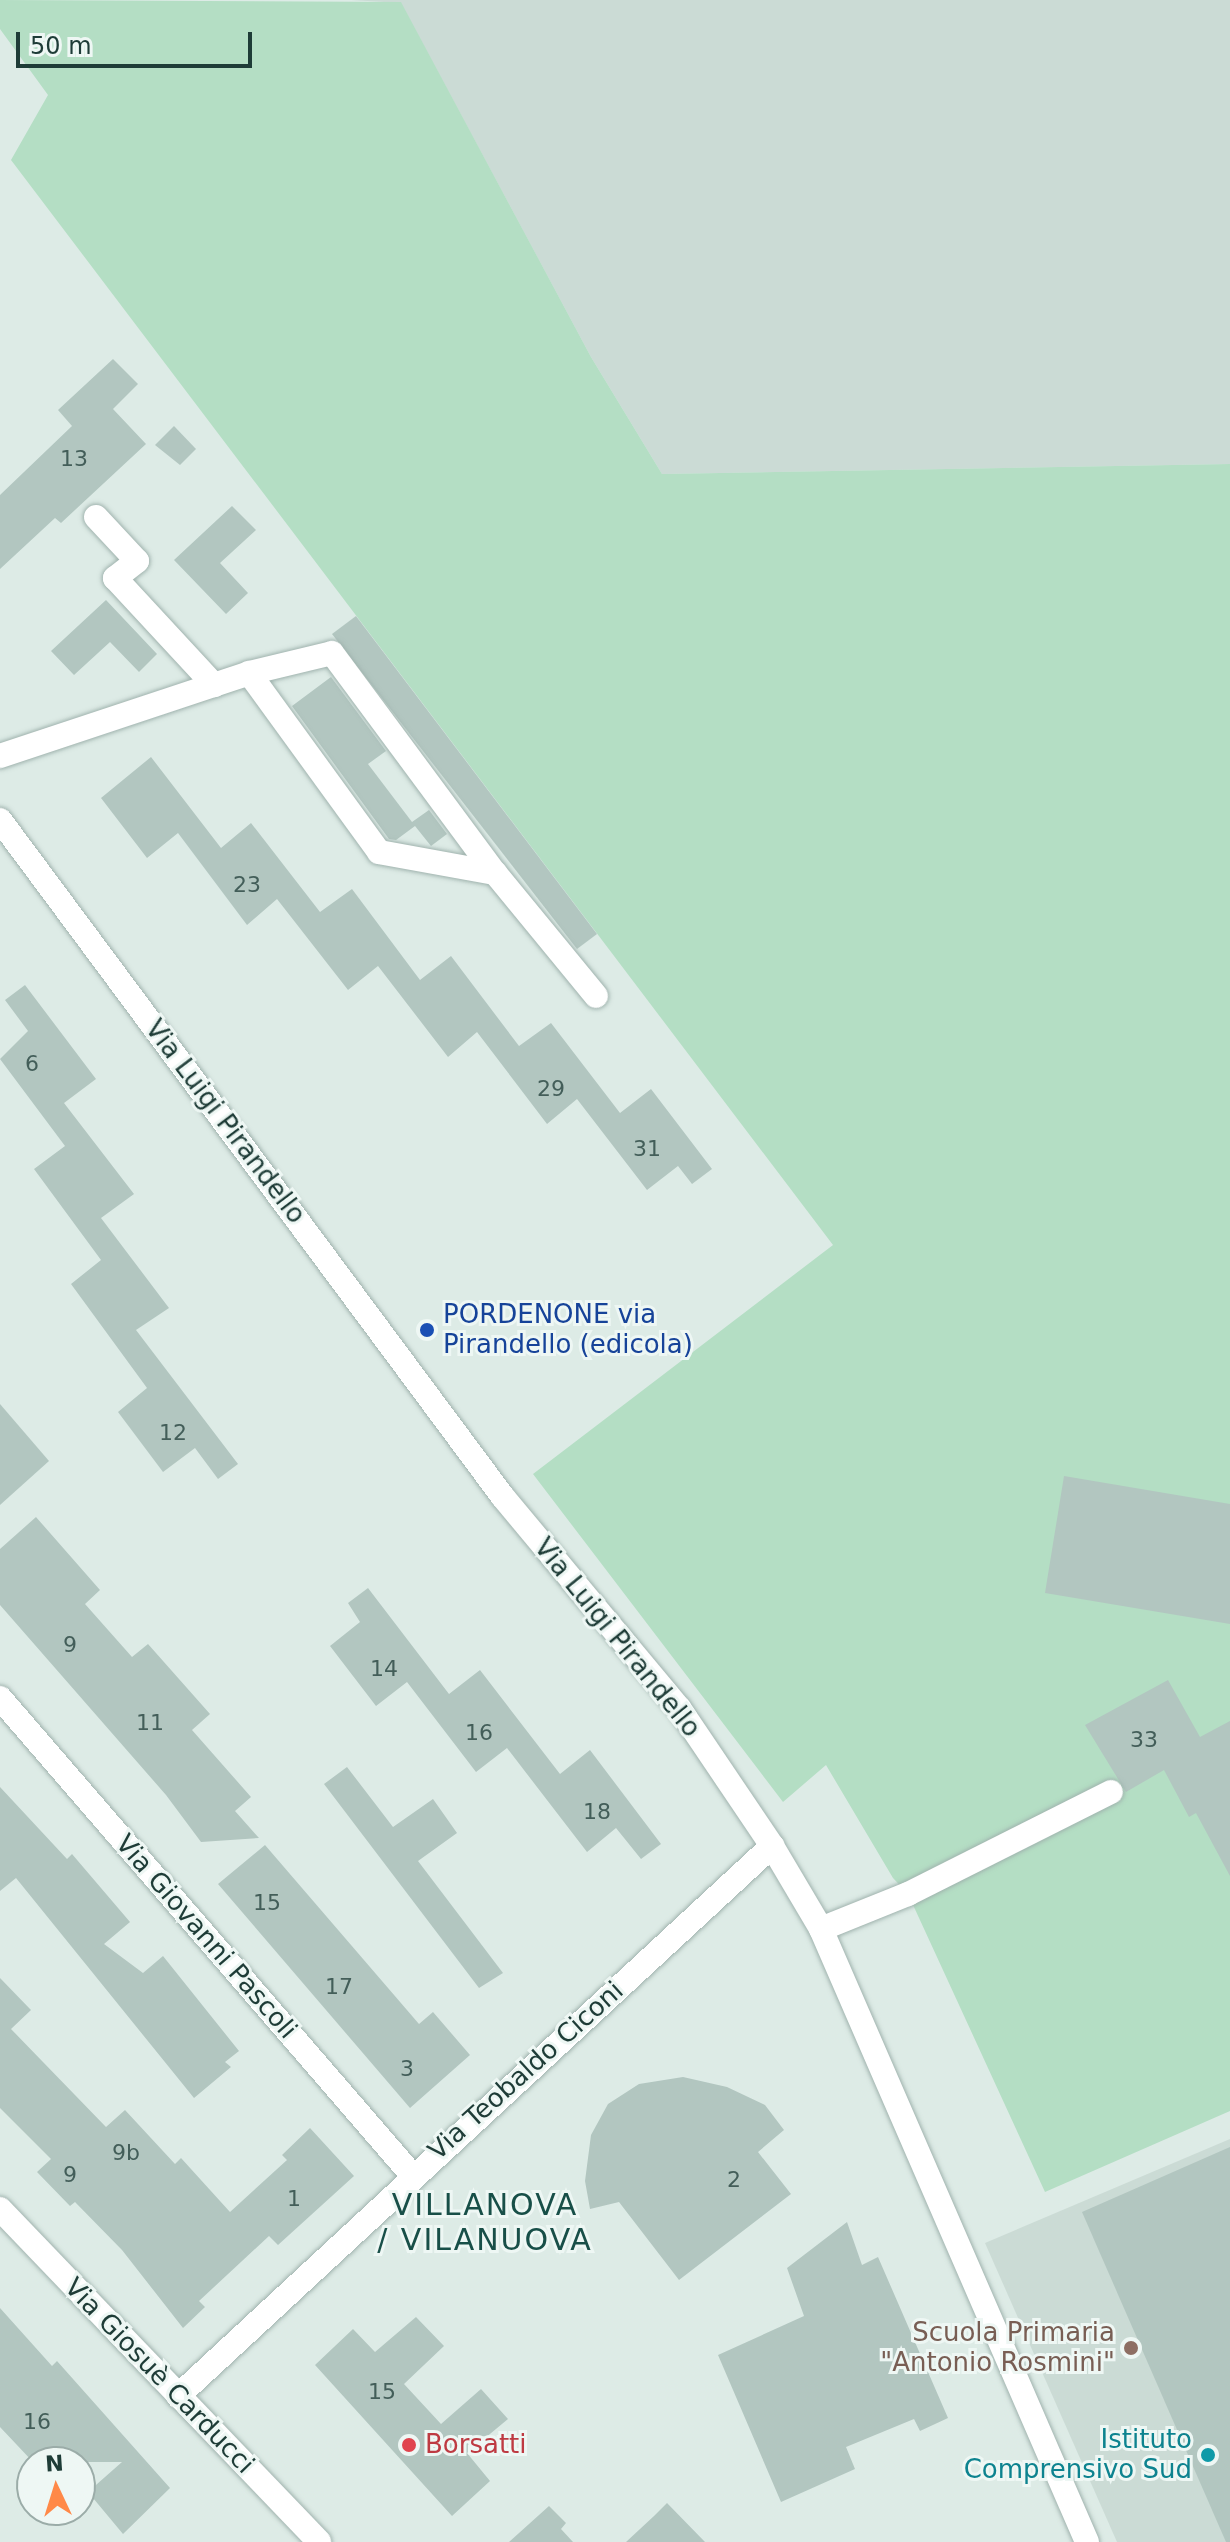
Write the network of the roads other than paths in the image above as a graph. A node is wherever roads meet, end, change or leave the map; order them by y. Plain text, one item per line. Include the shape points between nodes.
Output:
1 (96, 517) dead end
2 (249, 673) junction
3 (214, 685) junction
4 (0, 756) edge
5 (0, 820) edge
6 (495, 873) junction
7 (596, 996) dead end
8 (0, 1698) edge
9 (1111, 1792) dead end
10 (772, 1846) junction
11 (821, 1929) junction
12 (412, 2175) junction
13 (0, 2209) edge
14 (178, 2396) junction
15 (319, 2542) edge
16 (1087, 2542) edge

1 - 3 street via 137,561 115,578
2 - 3 street
2 - 6 street via 379,852
2 - 6 street via 332,653
3 - 4 street
5 - 10 street, Via Luigi Pirandello via 503,1497 679,1708
6 - 7 street
8 - 12 street, Via Giovanni Pascoli
9 - 11 street via 908,1894
10 - 11 street, Via Luigi Pirandello
10 - 12 street, Via Teobaldo Ciconi
11 - 16 street, Via Luigi Pirandello
12 - 14 street, Via Teobaldo Ciconi
13 - 14 street, Via Giosuè Carducci
14 - 15 street, Via Giosuè Carducci

